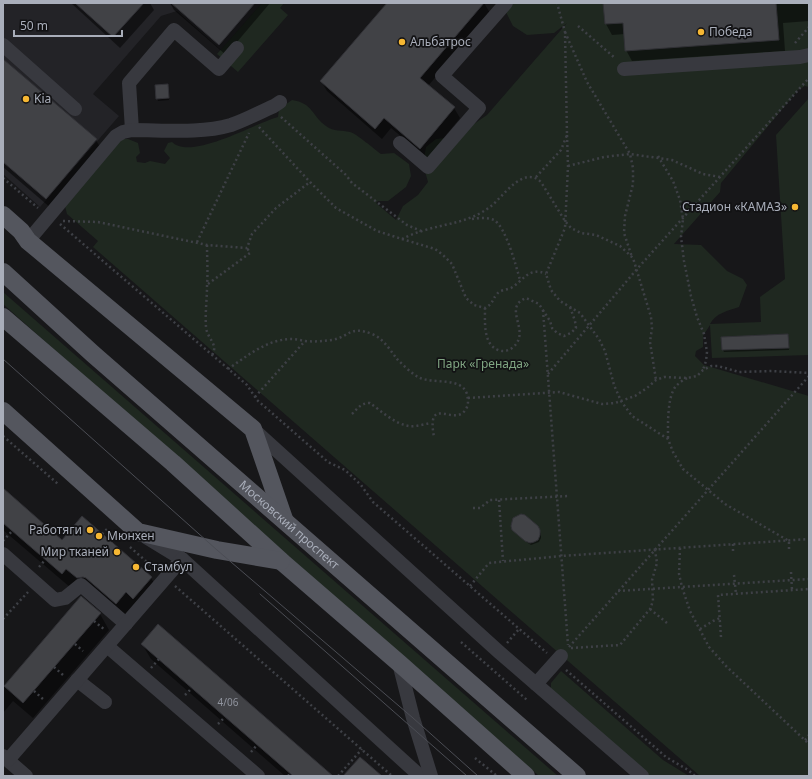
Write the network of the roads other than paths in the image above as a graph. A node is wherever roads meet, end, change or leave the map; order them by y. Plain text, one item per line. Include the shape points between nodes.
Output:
1 (506, 3) edge
2 (3, 46) edge
3 (809, 46) edge
4 (237, 48) dead end
5 (804, 56) edge
6 (624, 69) dead end
7 (278, 107) road end
8 (75, 109) dead end
9 (132, 130) junction
10 (400, 143) dead end
11 (3, 215) edge
12 (28, 241) junction
13 (3, 272) edge
14 (3, 317) edge
15 (3, 411) edge
16 (253, 429) junction
17 (284, 520) junction
18 (131, 537) junction
19 (3, 554) edge
20 (182, 559) junction
21 (281, 561) junction
22 (126, 624) junction
23 (107, 646) junction
24 (562, 655) road end
25 (399, 663) junction
26 (77, 680) junction
27 (536, 684) junction
28 (105, 702) dead end
29 (5, 758) edge
30 (26, 776) edge
31 (258, 776) edge
32 (420, 776) edge
33 (431, 776) edge
34 (526, 776) edge
35 (577, 776) edge
36 (642, 776) edge

1 - 10 street via 442,76 479,108 428,167
2 - 8 street
3 - 5 street
4 - 9 street via 219,69 174,30 129,83
5 - 6 street
7 - 9 street via 274,106 232,124 214,128
9 - 12 street via 116,136
11 - 12 main road
12 - 16 main road
13 - 17 main road, Московский проспект
14 - 21 main road via 173,463
15 - 18 main road
16 - 17 main road
16 - 27 street
17 - 35 main road, Московский проспект
18 - 20 street
18 - 21 main road
19 - 22 street via 55,600 65,598 81,585
20 - 22 street
20 - 32 street
21 - 25 main road
22 - 23 street
23 - 26 street
23 - 31 street
24 - 27 street
25 - 33 street
25 - 34 main road
26 - 28 street
26 - 29 street
27 - 36 street
29 - 30 street

